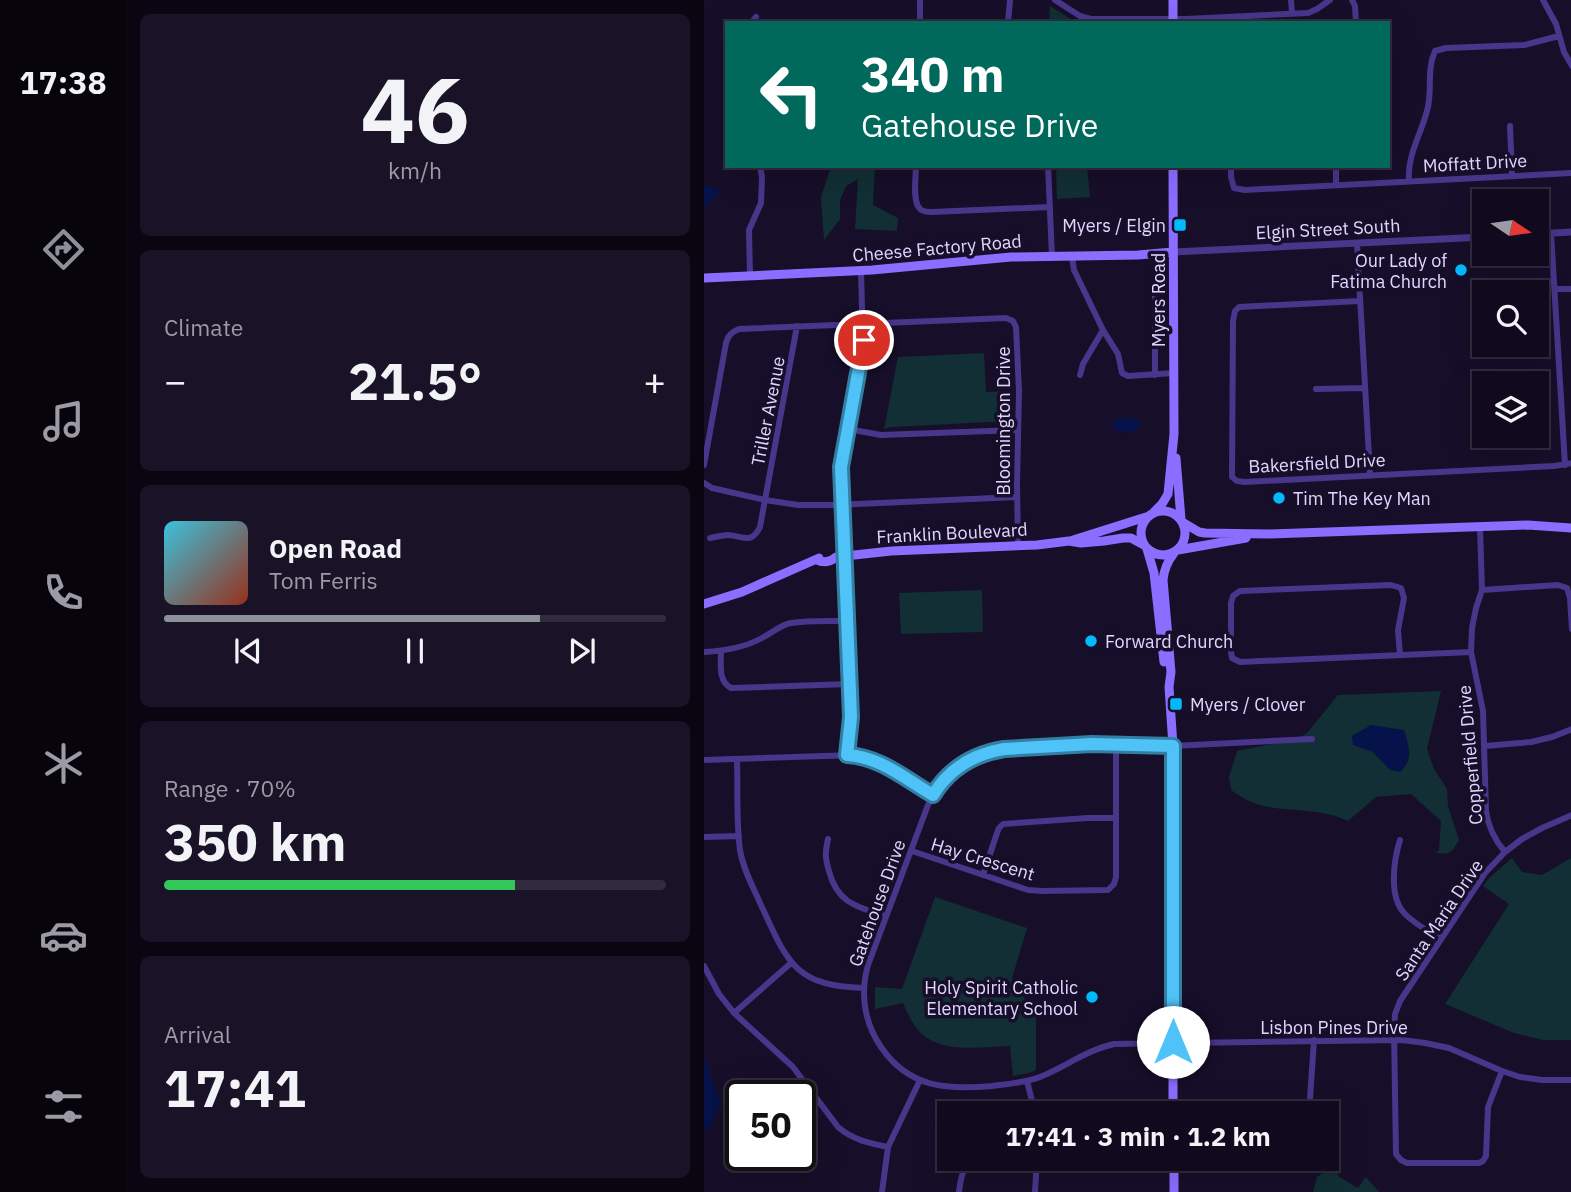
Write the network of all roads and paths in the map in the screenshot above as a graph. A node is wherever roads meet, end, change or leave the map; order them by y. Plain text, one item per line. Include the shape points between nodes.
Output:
1 (920, 0) edge
2 (1010, 0) edge
3 (1055, 0) edge
4 (1172, 0) edge
5 (1291, 0) edge
6 (1330, 0) edge
7 (1352, 0) edge
8 (1543, 0) edge
9 (1292, 13) junction
10 (1234, 20) edge
11 (920, 21) edge
12 (1008, 21) edge
13 (1173, 21) edge
14 (1356, 21) edge
15 (1559, 36) junction
16 (1571, 66) edge
17 (1510, 126) dead end
18 (760, 168) edge
19 (916, 168) edge
20 (1048, 168) edge
21 (1173, 168) edge
22 (1231, 168) edge
23 (1336, 168) edge
24 (1571, 173) edge
25 (1512, 175) junction
26 (1409, 180) junction
27 (1336, 184) junction
28 (1050, 206) junction
29 (1571, 232) edge
30 (1551, 233) joint
31 (1472, 238) edge
32 (1357, 244) junction
33 (1173, 253) junction
34 (1052, 257) junction
35 (1072, 257) junction
36 (861, 271) junction
37 (750, 276) junction
38 (704, 278) edge
39 (1155, 283) dead end
40 (1555, 289) junction
41 (1571, 289) edge
42 (1360, 301) junction
43 (864, 324) junction
44 (797, 326) junction
45 (1104, 330) junction
46 (1174, 373) junction
47 (1080, 375) dead end
48 (1155, 375) junction
49 (1365, 388) junction
50 (1316, 389) dead end
51 (848, 429) junction
52 (1018, 429) junction
53 (1174, 434) junction
54 (1568, 464) edge
55 (704, 466) edge
56 (1370, 474) junction
57 (704, 483) edge
58 (1017, 497) junction
59 (765, 500) junction
60 (842, 505) junction
61 (1151, 514) junction
62 (1183, 521) junction
63 (1480, 527) junction
64 (1571, 528) edge
65 (1269, 534) junction
66 (710, 538) dead end
67 (1069, 541) junction
68 (1018, 546) junction
69 (1146, 547) junction
70 (1176, 552) junction
71 (840, 556) junction
72 (1482, 590) junction
73 (704, 604) edge
74 (846, 621) junction
75 (1571, 629) edge
76 (721, 651) junction
77 (704, 652) edge
78 (1471, 652) junction
79 (1400, 655) junction
80 (849, 684) junction
81 (1169, 687) junction
82 (1571, 729) edge
83 (1312, 739) dead end
84 (1116, 745) junction
85 (1173, 746) junction
86 (1485, 746) junction
87 (847, 755) junction
88 (737, 759) junction
89 (704, 760) edge
90 (933, 795) junction
91 (1571, 815) edge
92 (1115, 818) junction
93 (739, 836) junction
94 (704, 837) edge
95 (828, 839) dead end
96 (1400, 840) dead end
97 (912, 851) junction
98 (1505, 852) junction
99 (983, 875) junction
100 (886, 916) junction
101 (1441, 939) junction
102 (792, 963) junction
103 (704, 966) edge
104 (863, 988) junction
105 (734, 1013) junction
106 (1314, 1040) junction
107 (1395, 1040) junction
108 (1173, 1042) junction
109 (1502, 1071) junction
110 (920, 1080) junction
111 (1571, 1080) edge
112 (1027, 1081) junction
113 (817, 1098) joint
114 (1032, 1101) edge
115 (1173, 1101) edge
116 (1311, 1101) edge
117 (888, 1147) junction
118 (963, 1171) edge
119 (1036, 1171) edge
120 (1174, 1171) edge
121 (882, 1192) edge
122 (959, 1192) edge
123 (1035, 1192) edge
124 (1174, 1192) edge

1 - 11 street
2 - 12 street
3 - 13 street via 1087,19
4 - 13 main road
5 - 9 street
6 - 9 street via 1308,13
7 - 14 street
8 - 15 street
9 - 10 street
10 - 13 street
15 - 16 street
15 - 26 street via 1524,44 1435,51 1430,63 1428,109 1409,163
17 - 25 street
18 - 37 street via 761,203 750,230
19 - 28 street via 916,202 923,211
20 - 28 street
21 - 33 main road, Myers Road
22 - 27 street, Moffatt Drive via 1234,188 1245,190
23 - 27 street
24 - 25 street, Moffatt Drive
25 - 26 street, Moffatt Drive
26 - 27 street, Moffatt Drive
28 - 34 street
29 - 30 street
30 - 40 street
31 - 32 street, Elgin Street South
32 - 33 street, Elgin Street South
32 - 42 street
33 - 35 main road, Cheese Factory Road
33 - 46 main road, Myers Road
34 - 35 main road, Cheese Factory Road
34 - 36 main road, Cheese Factory Road
35 - 45 street
36 - 37 main road, Cheese Factory Road
36 - 43 street
37 - 38 main road, Cheese Factory Road
39 - 48 street
40 - 41 street
40 - 54 street
42 - 49 street
42 - 56 street, Bakersfield Drive via 1235,310 1232,477 1245,482
43 - 44 street
43 - 51 street
43 - 52 street, Bloomington Drive via 1013,321
44 - 55 street via 739,329 730,334
44 - 59 street, Triller Avenue
45 - 47 street
45 - 48 street via 1118,354 1122,373
46 - 48 street
46 - 53 main road, Myers Road
49 - 50 street
49 - 56 street
51 - 52 street via 881,435
51 - 60 street via 841,467
52 - 58 street, Bloomington Drive
53 - 61 main road, Myers Road via 1168,494
53 - 62 main road, Myers Road
54 - 56 street, Bakersfield Drive
57 - 59 street
58 - 60 street
58 - 68 street, Bloomington Drive
59 - 60 street
59 - 66 street, Triller Avenue via 755,536
60 - 71 street
61 - 62 main road via 1172,512
61 - 67 main road, Franklin Boulevard
61 - 69 main road via 1141,530
62 - 65 main road via 1205,533
62 - 70 main road via 1186,537
63 - 64 main road
63 - 65 main road
63 - 72 street, Copperfield Drive
65 - 70 main road
67 - 68 main road, Franklin Boulevard
67 - 69 main road, Franklin Boulevard via 1128,538
68 - 71 main road, Franklin Boulevard
69 - 70 main road via 1160,555
69 - 81 main road via 1154,573
70 - 81 main road via 1168,560 1162,580
71 - 73 main road, Franklin Boulevard via 817,560
71 - 74 street
72 - 75 street via 1567,588
72 - 78 street, Copperfield Drive
74 - 76 street via 793,623
74 - 80 street
76 - 77 street
76 - 80 street via 722,680 731,688
78 - 79 street
78 - 86 street, Copperfield Drive
79 - 79 street via 1398,630 1405,598 1401,588 1391,584 1240,591 1233,596 1231,652 1240,662
80 - 87 street
81 - 85 main road
82 - 86 street via 1531,742
83 - 85 street, Gatehouse Drive
84 - 85 street, Gatehouse Drive
84 - 90 street, Gatehouse Drive via 990,751 953,771
84 - 92 street, Hay Crescent
85 - 108 main road
86 - 98 street, Copperfield Drive via 1488,823
87 - 88 street
87 - 90 street via 883,764
88 - 89 street
88 - 93 street
90 - 97 street, Gatehouse Drive
91 - 98 street, Santa Maria Drive
92 - 99 street via 1003,824
92 - 99 street, Hay Crescent via 1116,877 1108,890 1033,891
93 - 94 street
93 - 102 street via 744,868
95 - 100 street via 824,854 832,885 847,901
96 - 101 street via 1394,888 1399,906
97 - 99 street, Hay Crescent
97 - 100 street, Gatehouse Drive
98 - 101 street, Santa Maria Drive via 1484,873
100 - 104 street, Gatehouse Drive
101 - 107 street, Santa Maria Drive via 1400,1001
102 - 104 street via 823,984
102 - 105 street
103 - 105 street
104 - 110 street, Gatehouse Drive via 867,1016 878,1043
105 - 113 street via 793,1068
106 - 107 street, Lisbon Pines Drive
106 - 108 street, Lisbon Pines Drive
106 - 116 street
107 - 109 street, Lisbon Pines Drive via 1449,1048
107 - 109 street, Santa Maria Drive via 1396,1154 1407,1163 1483,1161 1488,1107
108 - 112 street, Gatehouse Drive via 1109,1045
108 - 115 main road
109 - 111 street, Lisbon Pines Drive via 1532,1079
110 - 112 street, Gatehouse Drive via 956,1088
110 - 117 street
112 - 114 street
113 - 117 street via 846,1134
117 - 121 street
118 - 122 street
119 - 123 street
120 - 124 main road

